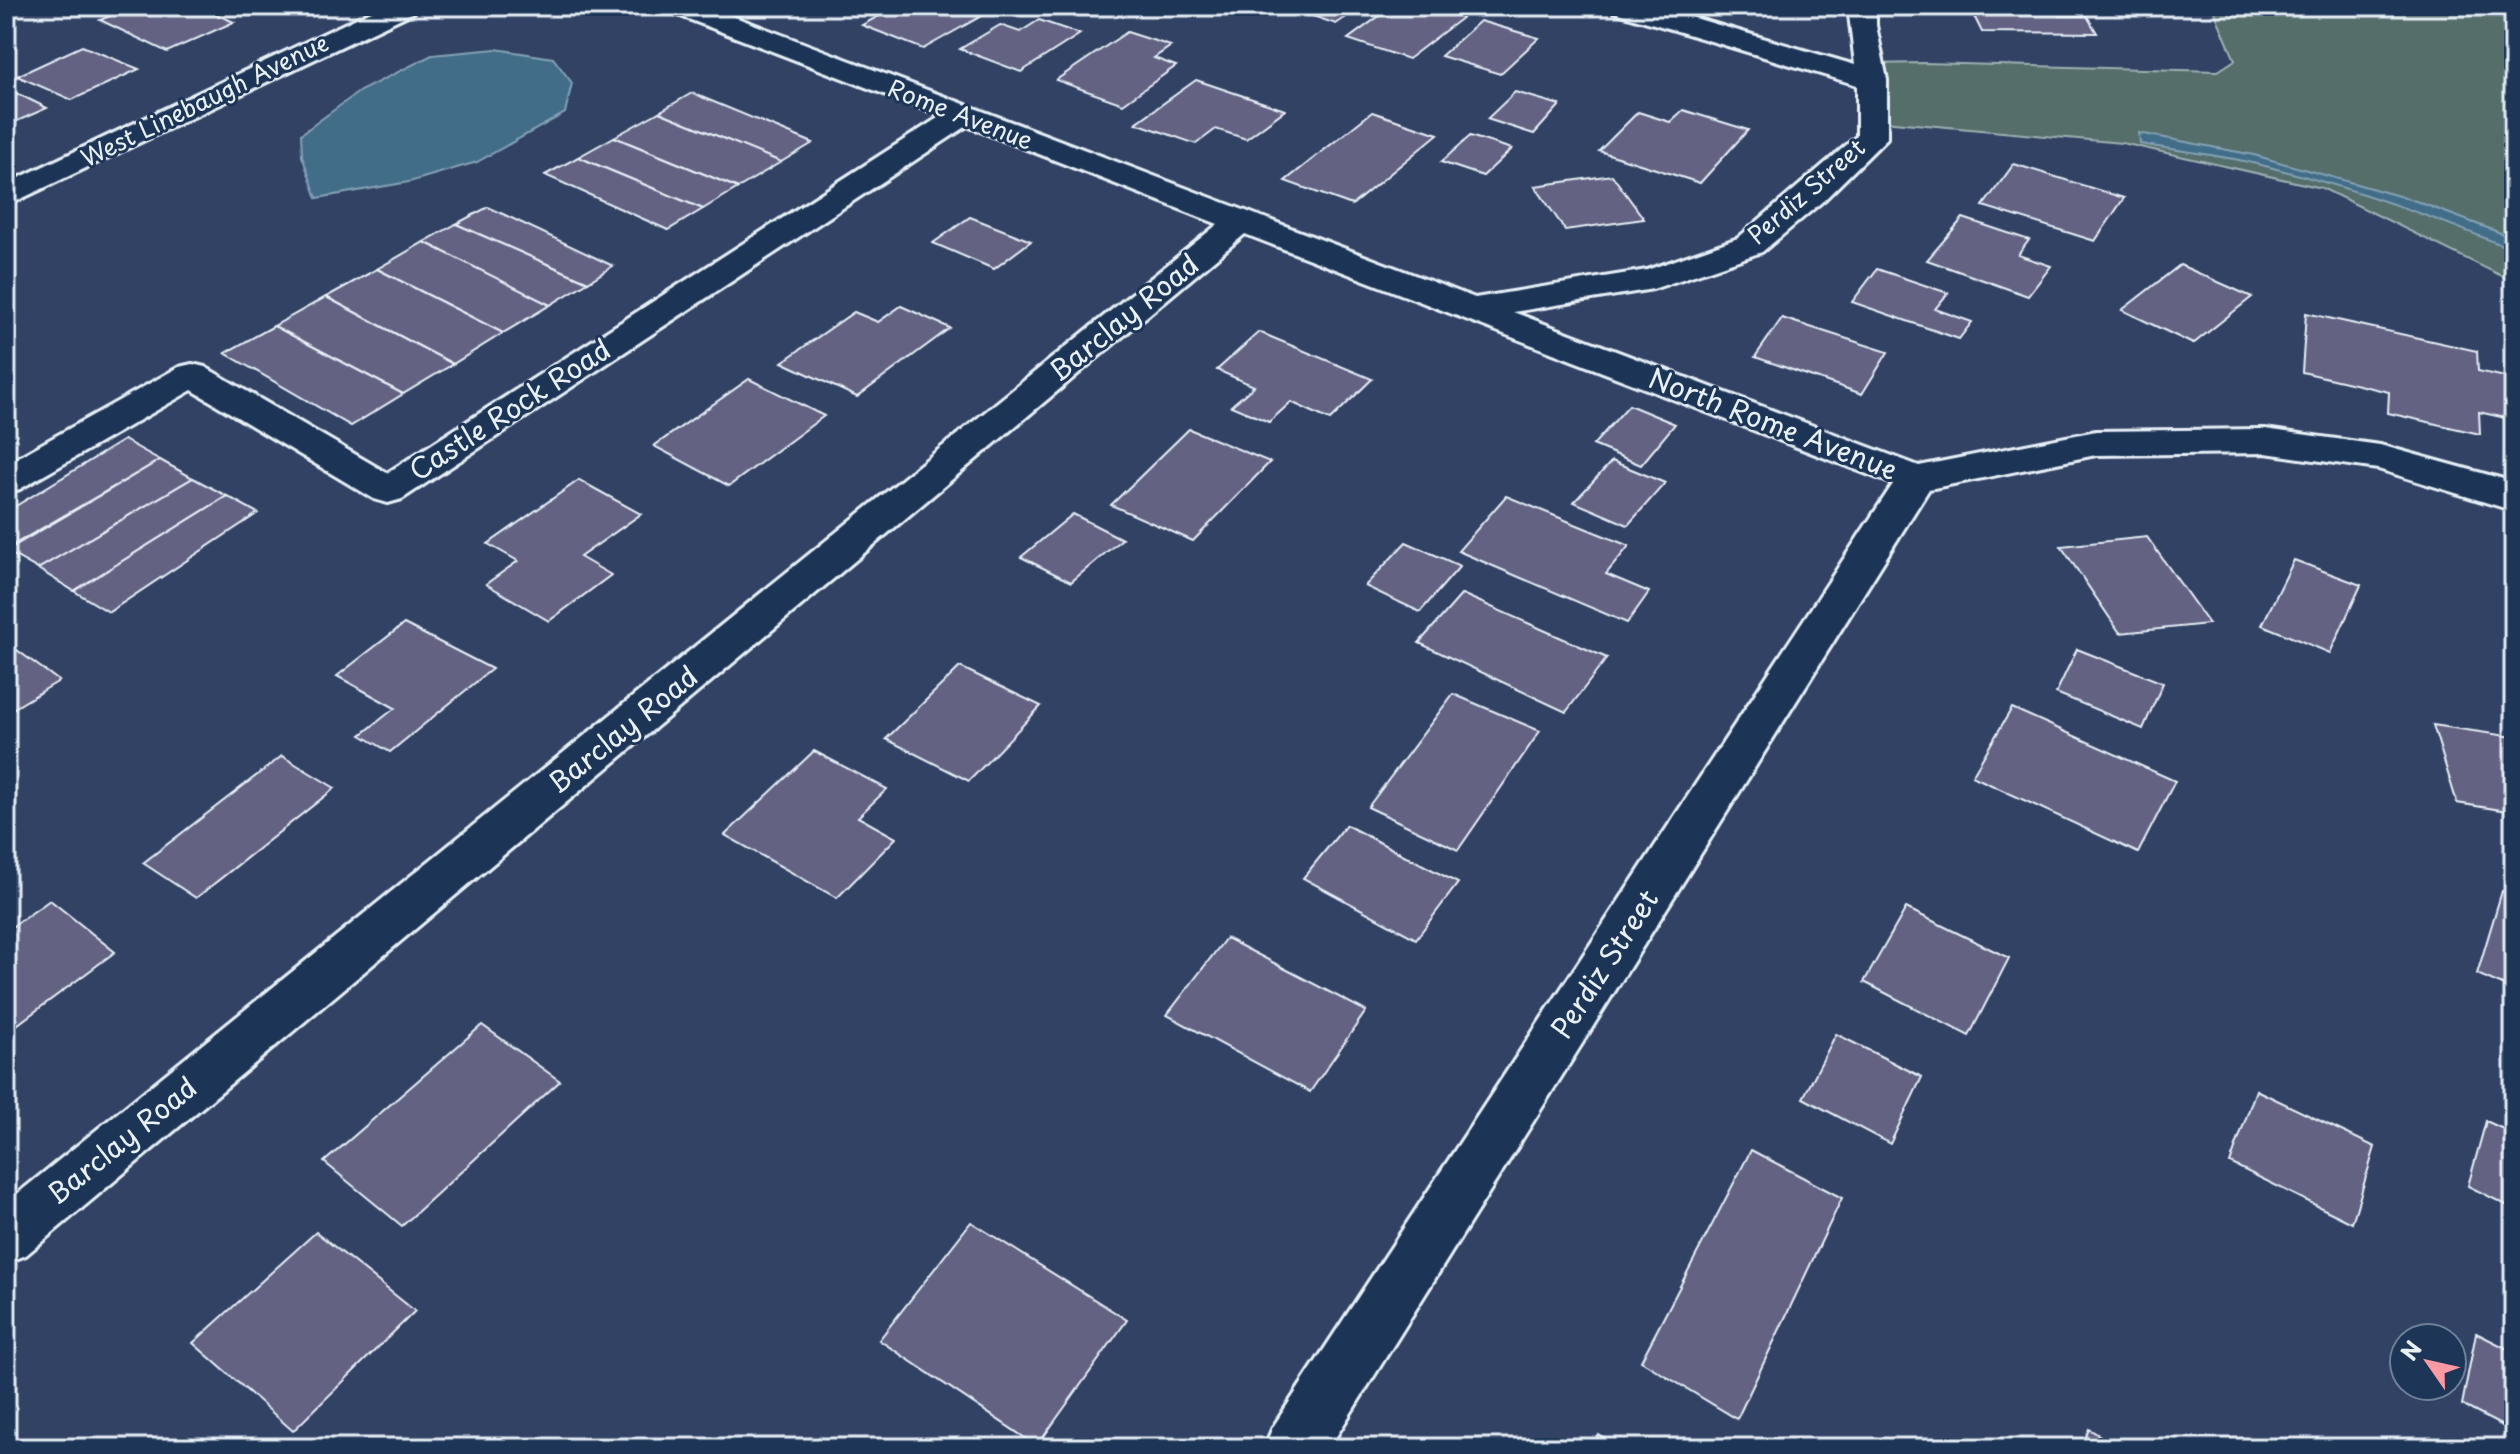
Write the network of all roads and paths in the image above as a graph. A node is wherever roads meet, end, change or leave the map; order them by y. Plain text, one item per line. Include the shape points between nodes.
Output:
1 (404, 6) edge
2 (680, 6) edge
3 (1624, 6) edge
4 (1862, 6) edge
5 (1872, 80) junction
6 (962, 116) junction
7 (6, 196) edge
8 (1240, 222) junction
9 (1475, 308) junction
10 (1916, 479) junction
11 (6, 480) edge
12 (2514, 498) edge
13 (6, 1237) edge
14 (1294, 1448) edge

1 - 7 street, West Linebaugh Avenue
2 - 6 street, Rome Avenue
3 - 5 street
4 - 5 street, Perdiz Street
5 - 9 street, Perdiz Street via 1872,138 1750,245 1653,279
6 - 8 street, Rome Avenue
6 - 11 street, Castle Rock Road via 388,490 192,375
8 - 9 street, North Rome Avenue
8 - 13 street, Barclay Road
9 - 10 street, North Rome Avenue
10 - 12 street, North Rome Avenue via 2096,443 2265,441 2380,457
10 - 14 street, Perdiz Street

